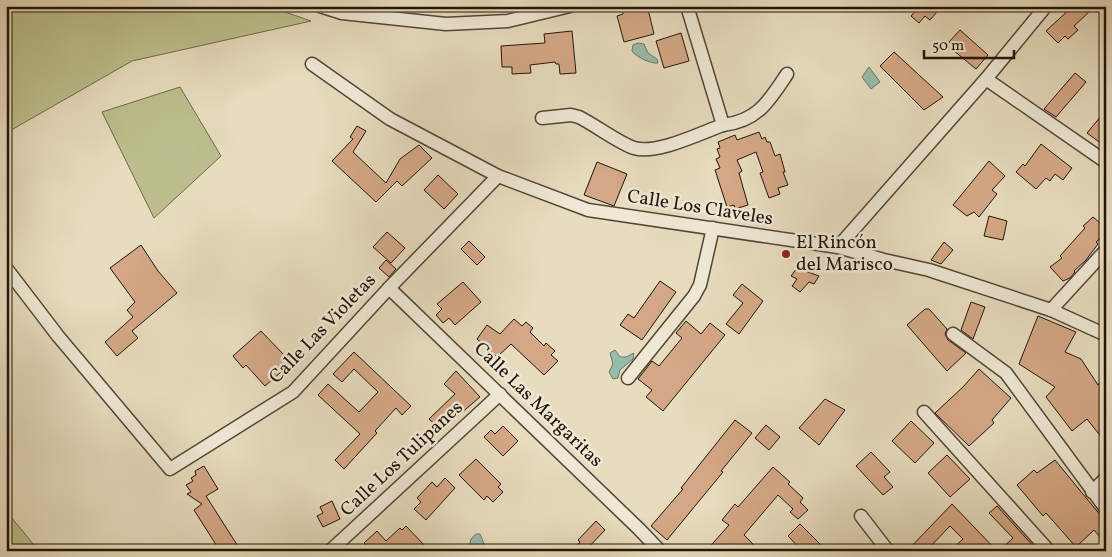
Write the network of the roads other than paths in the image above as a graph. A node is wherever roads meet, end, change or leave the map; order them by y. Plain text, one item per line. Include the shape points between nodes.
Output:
1 (320, 6) edge
2 (570, 6) edge
3 (687, 6) edge
4 (1046, 6) edge
5 (312, 64) dead end
6 (787, 74) dead end
7 (986, 79) junction
8 (542, 118) dead end
9 (723, 125) junction
10 (1106, 162) edge
11 (498, 176) junction
12 (713, 228) junction
13 (838, 247) junction
14 (1106, 250) edge
15 (6, 268) edge
16 (389, 288) junction
17 (1050, 310) junction
18 (953, 334) dead end
19 (1106, 335) edge
20 (628, 378) dead end
21 (500, 394) junction
22 (924, 412) dead end
23 (1106, 478) edge
24 (1092, 492) junction
25 (1106, 509) edge
26 (860, 516) dead end
27 (330, 551) edge
28 (660, 551) edge
29 (888, 551) edge
30 (1049, 551) edge

1 - 2 street via 342,13 446,24 508,21
3 - 9 street
4 - 7 street
5 - 11 street, Calle Los Claveles via 390,119
6 - 9 street via 758,112
7 - 10 street
7 - 13 street
8 - 9 street via 579,117 632,148 647,150
11 - 12 street, Calle Los Claveles via 588,210
11 - 16 street, Calle Las Violetas
12 - 13 street, Calle Los Claveles
12 - 20 street via 700,285 694,296
13 - 17 street, Calle Los Claveles via 929,270
14 - 17 street
15 - 16 street, Calle Las Violetas via 58,336 170,469 294,392
16 - 21 street, Calle Las Margaritas
17 - 19 street, Calle Los Claveles
18 - 24 street via 1006,373
21 - 27 street, Calle Los Tulipanes
21 - 28 street, Calle Las Margaritas
22 - 30 street
23 - 24 street
24 - 25 street
26 - 29 street

